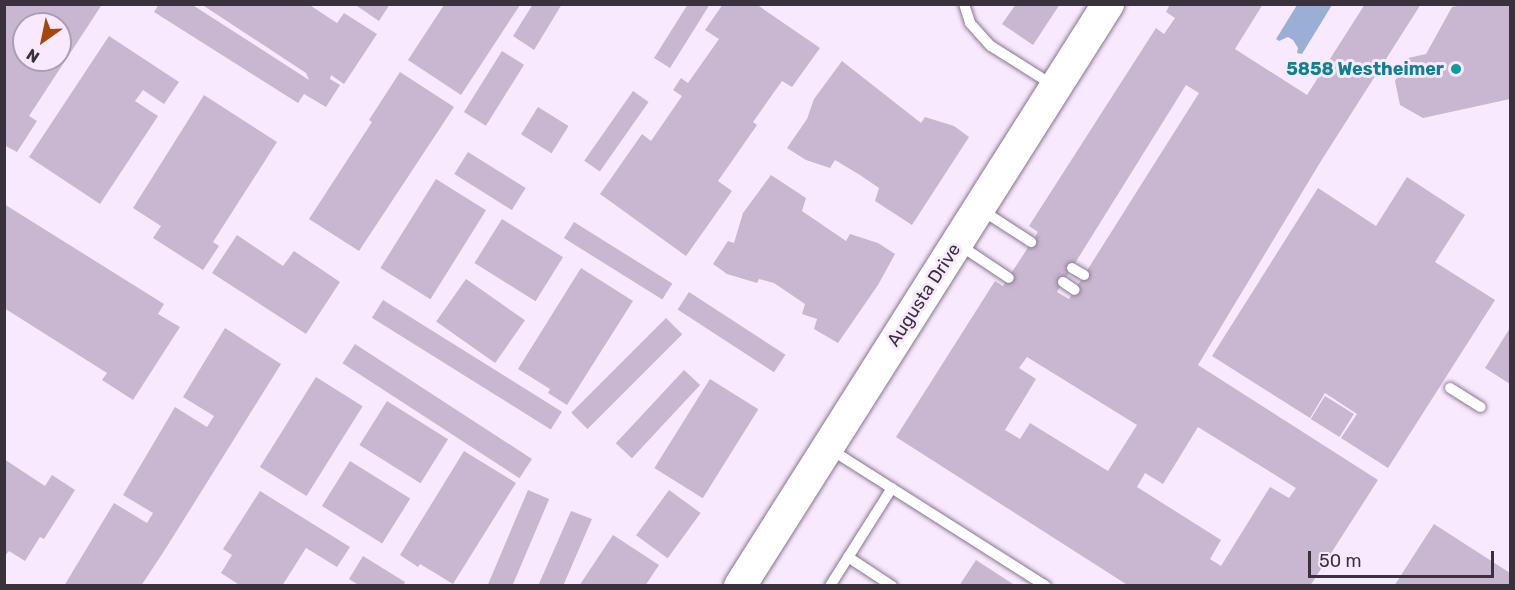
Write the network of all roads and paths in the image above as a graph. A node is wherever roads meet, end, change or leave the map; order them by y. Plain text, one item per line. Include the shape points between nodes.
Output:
1 (964, 4) edge
2 (1108, 4) edge
3 (1056, 86) junction
4 (980, 208) junction
5 (1031, 242) dead end
6 (958, 244) junction
7 (1072, 268) dead end
8 (1084, 275) dead end
9 (1009, 278) dead end
10 (1063, 282) dead end
11 (1075, 290) dead end
12 (1450, 388) dead end
13 (1480, 407) dead end
14 (827, 448) junction
15 (891, 488) junction
16 (848, 557) junction
17 (740, 585) edge
18 (830, 585) edge
19 (892, 585) edge
20 (1046, 585) edge

1 - 3 lane via 970,23 991,46
2 - 3 street, Augusta Drive
3 - 4 street, Augusta Drive
4 - 5 lane
4 - 6 street, Augusta Drive
6 - 9 lane
6 - 14 street, Augusta Drive
7 - 8 lane
10 - 11 lane
12 - 13 lane
14 - 15 lane
14 - 17 street, Augusta Drive
15 - 16 lane
15 - 20 lane
16 - 18 lane
16 - 19 lane

